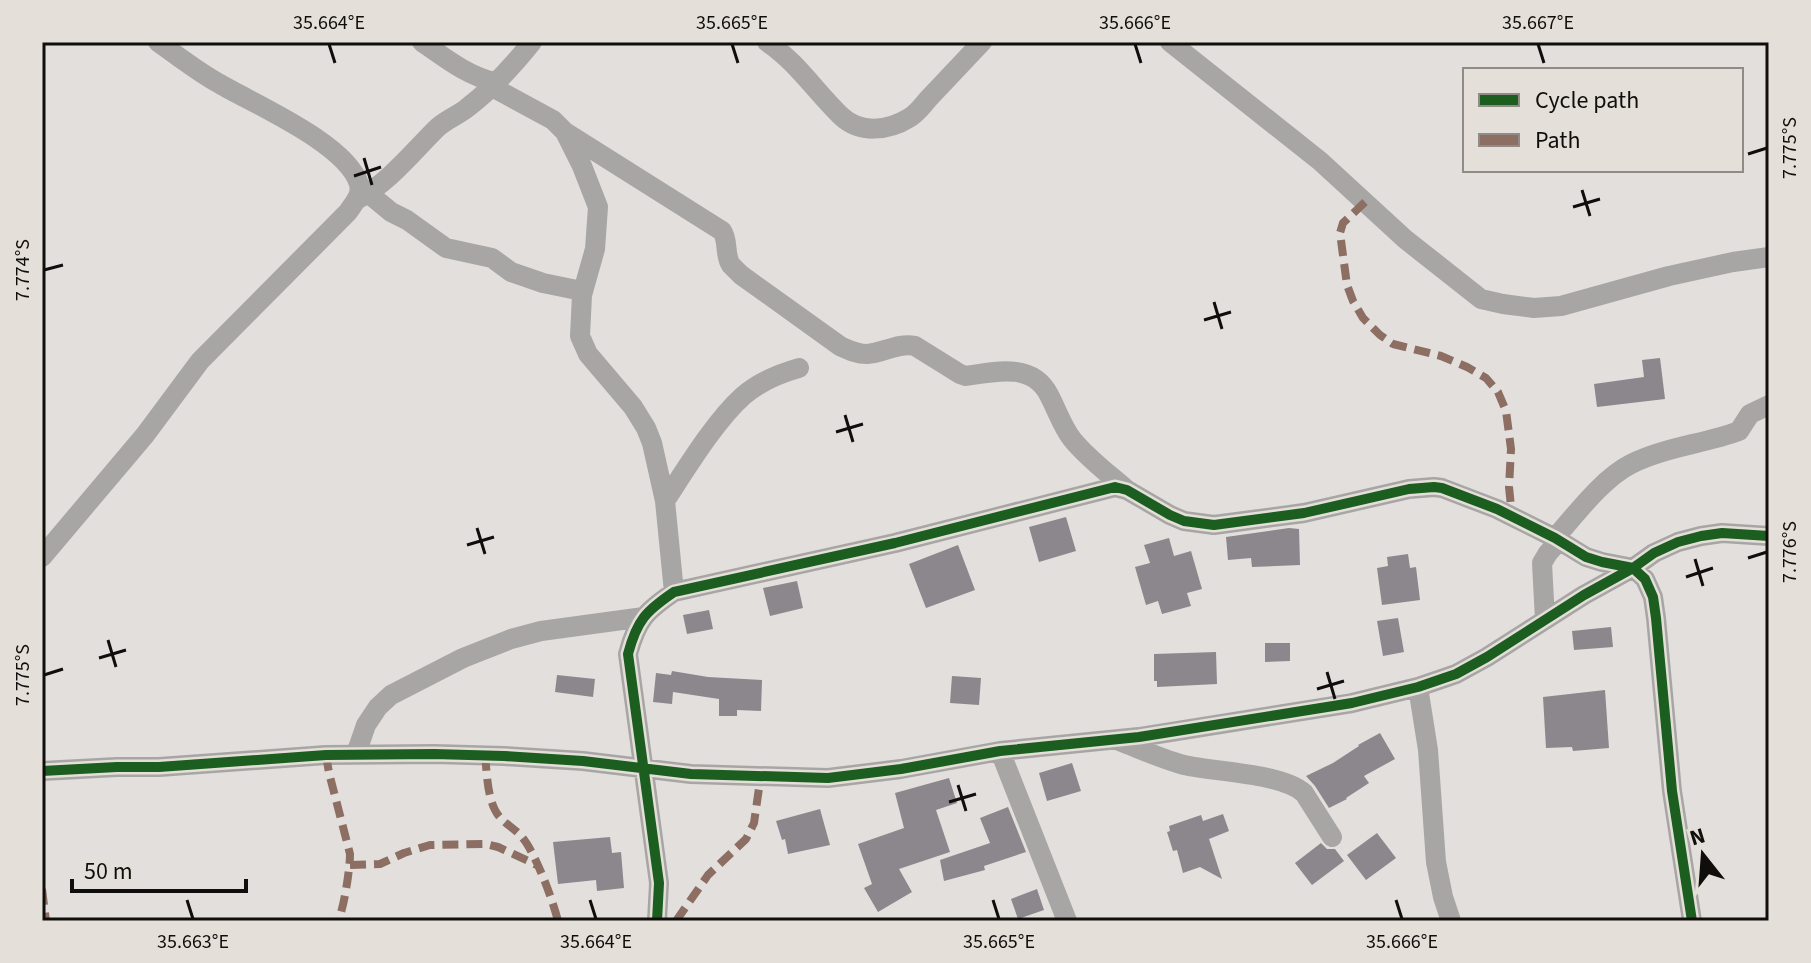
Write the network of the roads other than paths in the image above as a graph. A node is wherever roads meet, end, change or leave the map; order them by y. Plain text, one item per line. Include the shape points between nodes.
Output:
1 (158, 42) edge
2 (422, 42) edge
3 (532, 42) edge
4 (767, 42) edge
5 (982, 42) edge
6 (1170, 42) edge
7 (494, 85) junction
8 (565, 132) junction
9 (363, 196) junction
10 (1769, 257) edge
11 (582, 295) junction
12 (799, 368) dead end
13 (1769, 405) edge
14 (1127, 490) junction
15 (665, 501) junction
16 (1769, 536) edge
17 (1557, 539) junction
18 (42, 557) edge
19 (1633, 568) junction
20 (674, 592) junction
21 (644, 617) junction
22 (1545, 620) junction
23 (1418, 687) junction
24 (1116, 739) junction
25 (1000, 751) junction
26 (356, 754) junction
27 (644, 768) junction
28 (42, 771) edge
29 (1332, 837) dead end
30 (657, 921) edge
31 (1067, 921) edge
32 (1451, 921) edge
33 (1692, 921) edge

1 - 9 street via 336,152 353,171
2 - 7 street
3 - 7 street
4 - 5 street via 844,118 869,129 912,117
6 - 10 street via 1481,299 1534,308 1561,306 1669,276
7 - 8 street
7 - 9 street via 438,127
8 - 11 street via 598,207 595,249
8 - 14 street via 722,231 731,266 840,346 869,354 907,344 966,376 1026,372 1047,391 1073,440
9 - 11 street via 446,248 492,258 511,272
9 - 18 street via 200,361
11 - 15 street via 582,344 646,428
12 - 15 street via 744,395
13 - 17 street via 1750,414 1739,431 1629,465
14 - 17 street via 1170,515 1214,525 1434,487 1497,509
14 - 20 street via 1115,487
15 - 20 street
16 - 19 street via 1701,536 1654,553
17 - 19 street via 1586,557
17 - 22 street via 1542,563
19 - 22 street
19 - 33 street via 1645,579 1655,607 1672,791
20 - 21 street
21 - 26 street via 541,631 463,658 391,695 366,725
21 - 27 street via 628,654
22 - 23 street via 1487,657
23 - 24 street via 1352,703
23 - 32 street via 1436,862
24 - 25 street
24 - 29 street via 1183,764 1288,783 1312,805
25 - 27 street via 828,778
25 - 31 street
26 - 27 street via 504,756
26 - 28 street
27 - 30 street via 659,883

